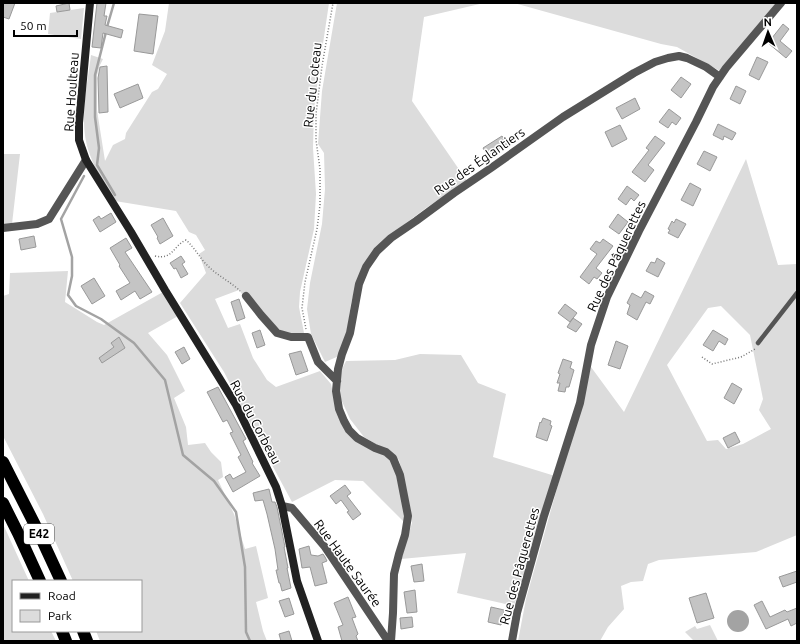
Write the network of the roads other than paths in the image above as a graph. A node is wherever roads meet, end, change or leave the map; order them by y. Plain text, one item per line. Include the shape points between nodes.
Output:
1 (90, 3) edge
2 (781, 3) edge
3 (720, 77) junction
4 (86, 160) junction
5 (3, 228) edge
6 (131, 232) joint
7 (797, 293) edge
8 (246, 296) road end
9 (758, 343) dead end
10 (337, 381) junction
11 (3, 462) edge
12 (3, 503) edge
13 (282, 506) junction
14 (40, 580) edge
15 (62, 580) edge
16 (318, 641) edge
17 (389, 641) edge
18 (512, 641) edge

1 - 4 street, Rue Houlteau via 79,123 79,140
2 - 3 street, Rue des Pâquerettes
3 - 10 street, Rue des Églantiers via 706,67 679,56 655,62 563,117 391,238 373,256 359,284 350,333 342,354
3 - 18 street, Rue des Pâquerettes via 607,297 591,345 580,403 544,516
4 - 5 street via 49,219 37,224
4 - 6 street, Rue Houlteau
6 - 13 street, Rue du Corbeau via 236,405 276,487
7 - 9 lane
8 - 10 street via 277,333 308,336 318,362
10 - 17 street, Rue des Églantiers via 339,409 349,430 393,458 400,476 408,516 394,574
11 - 15 highway, E42
12 - 14 highway, E42
13 - 16 street, Rue du Corbeau via 297,581
13 - 17 street, Rue Haute Saurée via 292,508 325,547

